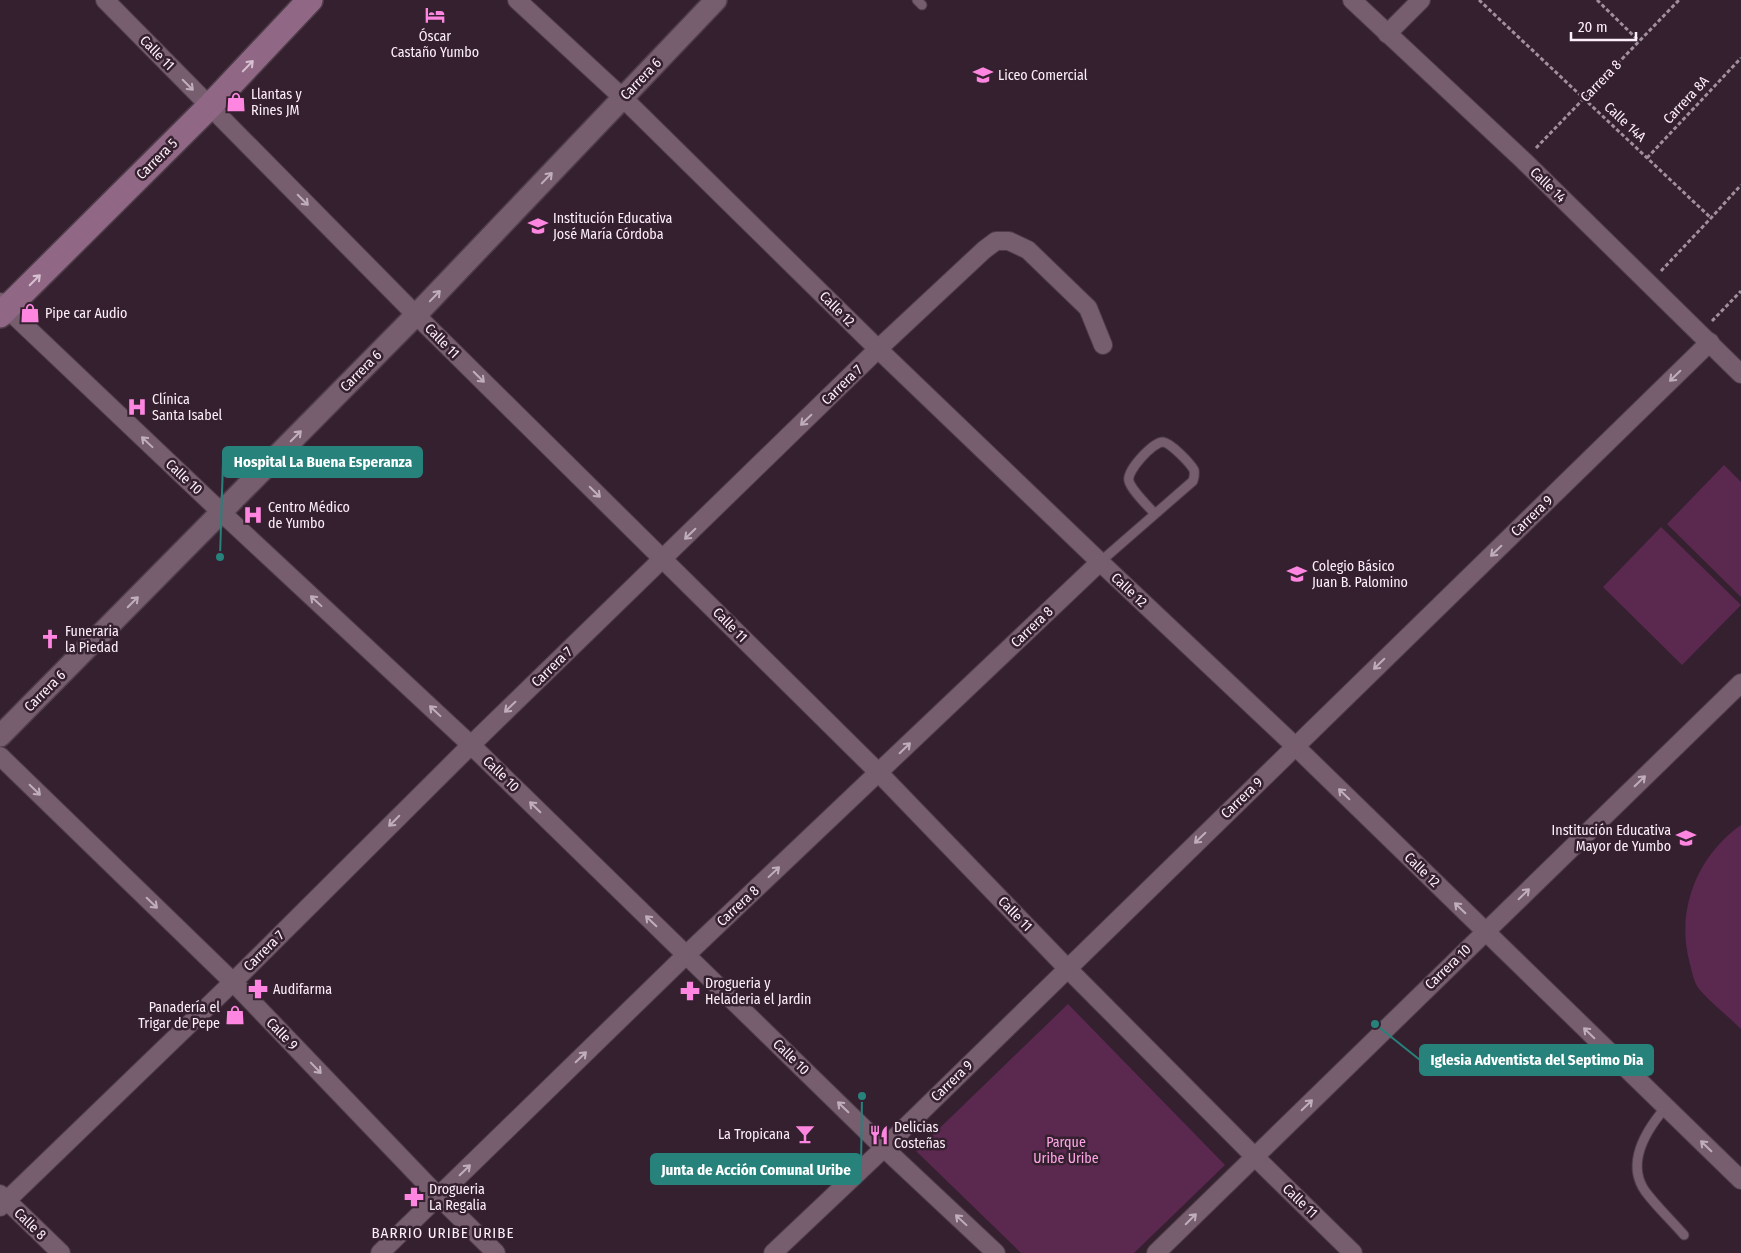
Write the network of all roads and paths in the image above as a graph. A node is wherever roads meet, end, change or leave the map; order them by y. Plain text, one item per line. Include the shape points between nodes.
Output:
1 (105, 0) edge
2 (310, 0) edge
3 (517, 0) edge
4 (716, 0) edge
5 (1352, 0) edge
6 (1421, 0) edge
7 (1479, 0) edge
8 (1597, 0) edge
9 (1678, 0) edge
10 (1387, 34) junction
11 (1639, 41) junction
12 (1741, 58) edge
13 (623, 98) junction
14 (1584, 99) junction
15 (210, 106) junction
16 (1647, 158) junction
17 (1524, 162) junction
18 (1741, 185) edge
19 (1711, 218) junction
20 (1648, 284) junction
21 (1741, 292) edge
22 (2, 308) edge
23 (416, 315) junction
24 (1705, 338) junction
25 (1103, 345) dead end
26 (878, 349) junction
27 (1741, 374) edge
28 (221, 512) junction
29 (1155, 514) junction
30 (663, 560) junction
31 (1100, 562) junction
32 (1741, 683) edge
33 (0, 736) edge
34 (471, 745) junction
35 (1295, 746) junction
36 (0, 756) edge
37 (879, 772) junction
38 (1485, 932) junction
39 (686, 955) junction
40 (1067, 968) junction
41 (233, 982) junction
42 (1666, 1107) junction
43 (884, 1148) junction
44 (1254, 1156) junction
45 (1741, 1180) edge
46 (438, 1196) junction
47 (2, 1201) edge
48 (1684, 1235) dead end
49 (60, 1253) edge
50 (380, 1253) edge
51 (496, 1253) edge
52 (773, 1253) edge
53 (996, 1253) edge
54 (1156, 1253) edge
55 (1353, 1253) edge

1 -> 15 street, Calle 11
15 -> 2 main road, Carrera 5
3 - 13 street, Calle 12
4 - 13 street, Carrera 6
5 - 10 street, Calle 14
6 - 10 street
7 - 14 path, Calle 14A
8 - 11 path
9 - 11 path, Carrera 8
10 - 17 street, Calle 14
11 - 14 path, Carrera 8
12 - 16 path, Carrera 8A
23 -> 13 street, Carrera 6
13 - 26 street, Calle 12
14 - 16 path, Calle 14A
14 - 17 path, Carrera 8
22 -> 15 main road, Carrera 5
15 -> 23 street, Calle 11
16 - 19 path, Calle 14A
17 - 20 street, Calle 14
18 - 19 path
19 - 20 path
20 - 24 street, Calle 14
21 - 24 path
28 -> 22 street, Calle 10
28 -> 23 street, Carrera 6
23 -> 30 street, Calle 11
24 - 27 street, Calle 14
24 -> 35 street, Carrera 9
25 - 26 street, Carrera 7 via 1082,301 1028,250 1009,241 996,241
26 -> 30 street, Carrera 7
26 - 31 street, Calle 12
33 -> 28 street, Carrera 6
34 -> 28 street, Calle 10
29 - 29 lane via 1128,477 1150,449 1163,442 1172,445 1193,469 1195,476
29 - 31 lane
30 -> 34 street, Carrera 7
30 - 37 street, Calle 11
31 - 35 street, Calle 12
37 -> 31 street, Carrera 8
38 -> 32 street, Carrera 10
39 -> 34 street, Calle 10
34 -> 41 street, Carrera 7
38 -> 35 street, Calle 12
35 -> 40 street, Carrera 9
36 -> 41 street, Calle 9
39 -> 37 street, Carrera 8
37 - 40 street, Calle 11
42 -> 38 street, Calle 12
44 -> 38 street, Carrera 10
43 -> 39 street, Calle 10
46 -> 39 street, Carrera 8
40 - 43 street, Carrera 9
40 - 44 street, Calle 11
41 -> 46 street, Calle 9
41 - 47 street, Carrera 7
45 -> 42 street, Calle 12
42 - 48 lane via 1642,1142 1636,1167 1644,1189
43 - 52 street, Carrera 9
53 -> 43 street, Calle 10
54 -> 44 street, Carrera 10
44 - 55 street, Calle 11
46 - 50 street, Carrera 8
46 - 51 street, Calle 9
47 - 49 street, Calle 8

